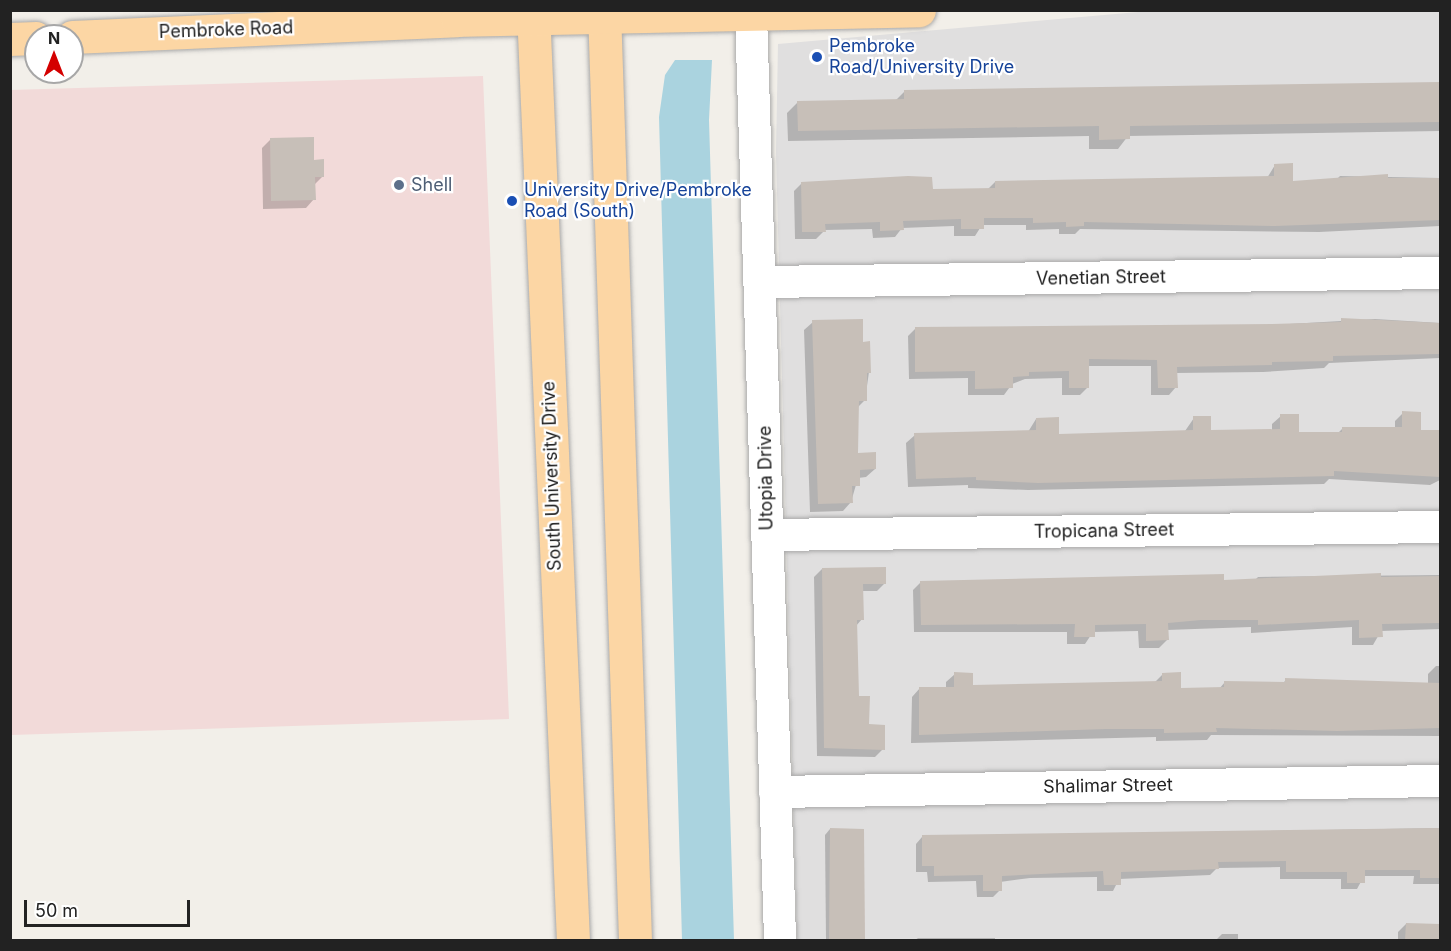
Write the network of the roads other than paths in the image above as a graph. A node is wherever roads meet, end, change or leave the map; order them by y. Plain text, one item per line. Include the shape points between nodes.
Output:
1 (919, 10) edge
2 (604, 14) edge
3 (533, 15) edge
4 (751, 15) junction
5 (84, 36) edge
6 (1440, 273) edge
7 (762, 282) junction
8 (1440, 526) edge
9 (767, 535) junction
10 (563, 735) junction
11 (1440, 781) edge
12 (775, 792) junction
13 (573, 940) edge
14 (595, 940) edge
15 (635, 940) edge
16 (780, 940) edge

1 - 4 main road, Pembroke Road
2 - 3 main road, Pembroke Road
2 - 4 main road, Pembroke Road
2 - 15 main road
3 - 5 main road, Pembroke Road
3 - 10 main road, South University Drive
4 - 7 street, Utopia Drive
6 - 7 street, Venetian Street
7 - 9 street, Utopia Drive
8 - 9 street, Tropicana Street
9 - 12 street, Utopia Drive
10 - 13 main road, South University Drive
10 - 14 main road via 579,767
11 - 12 street, Shalimar Street
12 - 16 street, Utopia Drive

